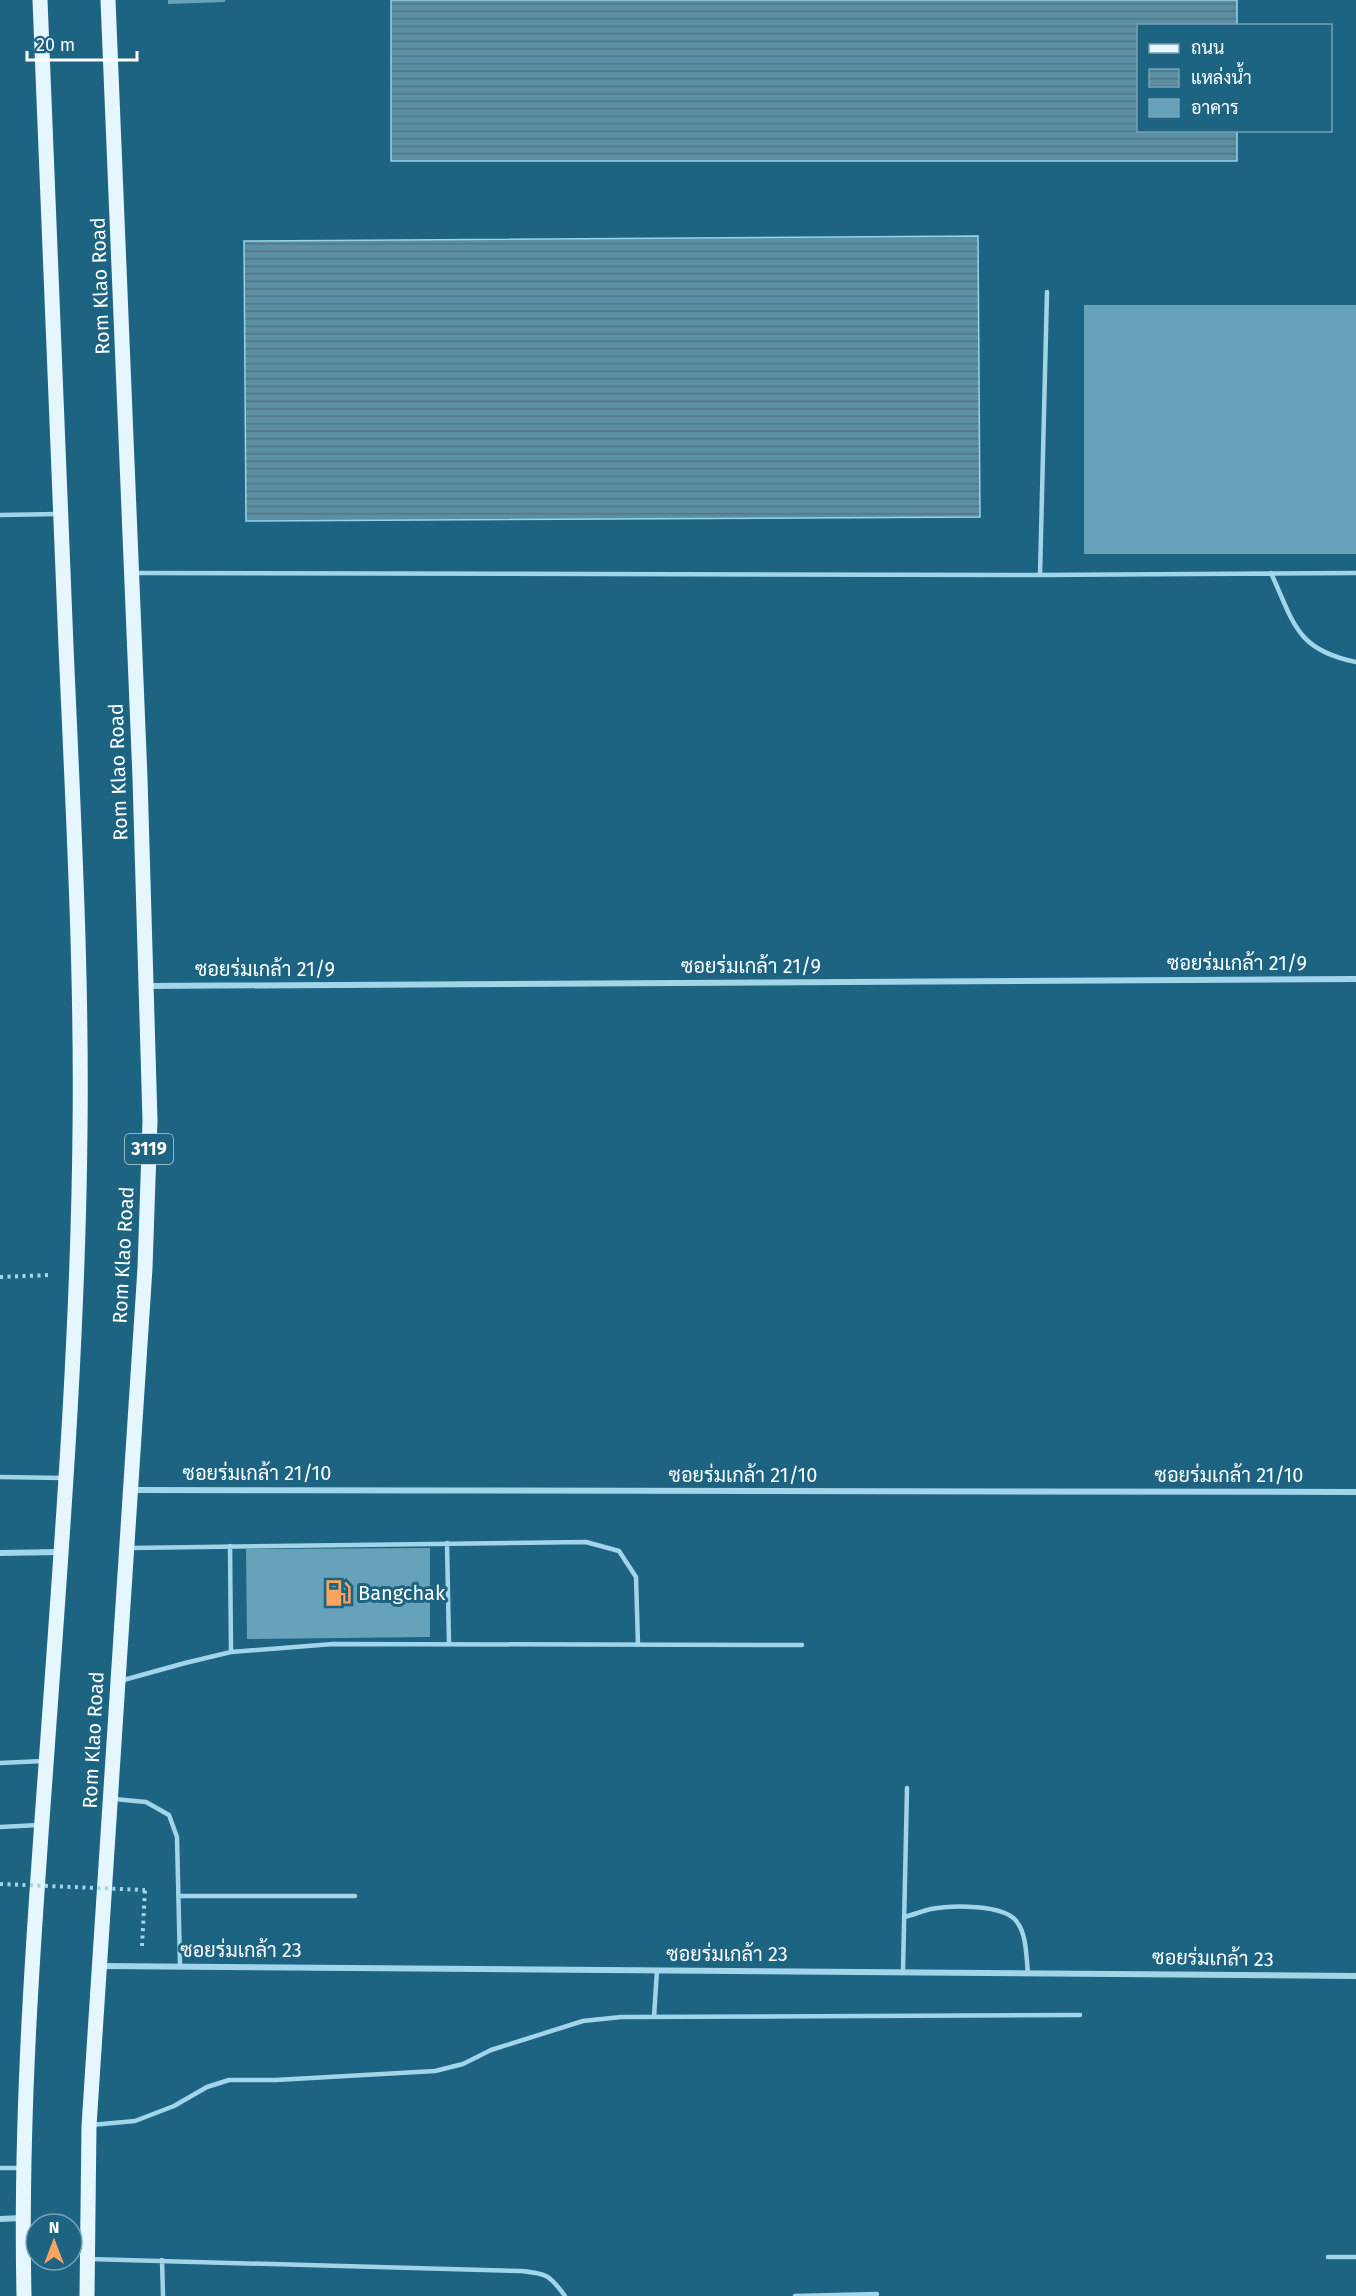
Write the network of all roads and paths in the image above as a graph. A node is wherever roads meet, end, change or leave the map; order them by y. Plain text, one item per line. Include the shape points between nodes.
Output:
1 (40, 0) edge
2 (108, 0) edge
3 (1047, 292) dead end
4 (61, 514) junction
5 (0, 515) edge
6 (131, 573) junction
7 (1271, 573) junction
8 (1356, 573) edge
9 (1040, 575) junction
10 (1356, 662) edge
11 (1356, 979) edge
12 (146, 986) junction
13 (76, 1274) junction
14 (0, 1277) edge
15 (0, 1477) edge
16 (65, 1478) junction
17 (130, 1490) junction
18 (1356, 1492) edge
19 (447, 1543) junction
20 (230, 1546) junction
21 (127, 1548) junction
22 (61, 1552) junction
23 (0, 1553) edge
24 (449, 1644) junction
25 (638, 1645) junction
26 (802, 1645) dead end
27 (231, 1652) junction
28 (117, 1682) junction
29 (46, 1761) junction
30 (0, 1763) edge
31 (907, 1788) dead end
32 (111, 1799) junction
33 (41, 1825) junction
34 (0, 1827) edge
35 (0, 1884) edge
36 (179, 1896) junction
37 (355, 1896) dead end
38 (904, 1917) junction
39 (98, 1965) junction
40 (180, 1965) junction
41 (141, 1967) junction
42 (657, 1970) junction
43 (903, 1971) junction
44 (1028, 1973) junction
45 (1356, 1976) edge
46 (1080, 2015) dead end
47 (654, 2017) junction
48 (88, 2126) junction
49 (0, 2168) edge
50 (23, 2168) junction
51 (22, 2218) junction
52 (0, 2219) edge
53 (1356, 2257) edge
54 (1328, 2258) dead end
55 (86, 2259) junction
56 (162, 2260) junction
57 (877, 2294) dead end
58 (24, 2296) edge
59 (87, 2296) edge
60 (163, 2296) edge
61 (565, 2296) edge
62 (795, 2296) edge

1 - 4 main road
2 - 6 main road, Rom Klao Road / 3119
3 - 9 lane
4 - 5 lane
4 - 13 main road via 79,974
6 - 9 lane
6 - 12 main road, Rom Klao Road / 3119
7 - 8 lane
7 - 9 lane
7 - 10 lane via 1299,635 1324,654
11 - 12 street, ซอยร่มเกล้า 21/9
12 - 17 main road, Rom Klao Road / 3119 via 149,1144
13 - 14 path
13 - 16 main road
15 - 16 lane
16 - 22 main road
17 - 18 street, ซอยร่มเกล้า 21/10
17 - 21 main road, Rom Klao Road / 3119
19 - 20 lane
19 - 24 lane
19 - 25 lane via 586,1542 619,1551 636,1576
20 - 21 lane
20 - 27 lane
21 - 28 main road, Rom Klao Road / 3119
22 - 23 street
22 - 29 main road
24 - 25 lane
24 - 27 lane via 333,1644
25 - 26 lane
27 - 28 lane
28 - 32 main road, Rom Klao Road / 3119
29 - 30 lane
29 - 33 main road
31 - 38 lane
32 - 36 lane via 146,1802 169,1815 177,1837
32 - 39 main road, Rom Klao Road / 3119
33 - 34 lane
33 - 50 main road
35 - 41 path, bridge via 145,1890
36 - 37 lane
36 - 40 lane
38 - 43 lane
38 - 44 lane via 933,1909 996,1910 1017,1920
39 - 41 street, ซอยร่มเกล้า 23
39 - 48 main road, Rom Klao Road / 3119
40 - 41 street, ซอยร่มเกล้า 23
40 - 42 street, ซอยร่มเกล้า 23
42 - 43 street, ซอยร่มเกล้า 23
42 - 47 lane
43 - 44 street, ซอยร่มเกล้า 23
44 - 45 street, ซอยร่มเกล้า 23
46 - 47 lane
47 - 48 lane via 583,2021 435,2072 229,2080 135,2121
48 - 55 main road, Rom Klao Road / 3119
49 - 50 lane
50 - 51 main road
51 - 52 street
51 - 58 main road
53 - 54 lane
55 - 56 lane
55 - 59 main road, Rom Klao Road / 3119
56 - 60 lane
56 - 61 lane via 520,2271 553,2279
57 - 62 lane

